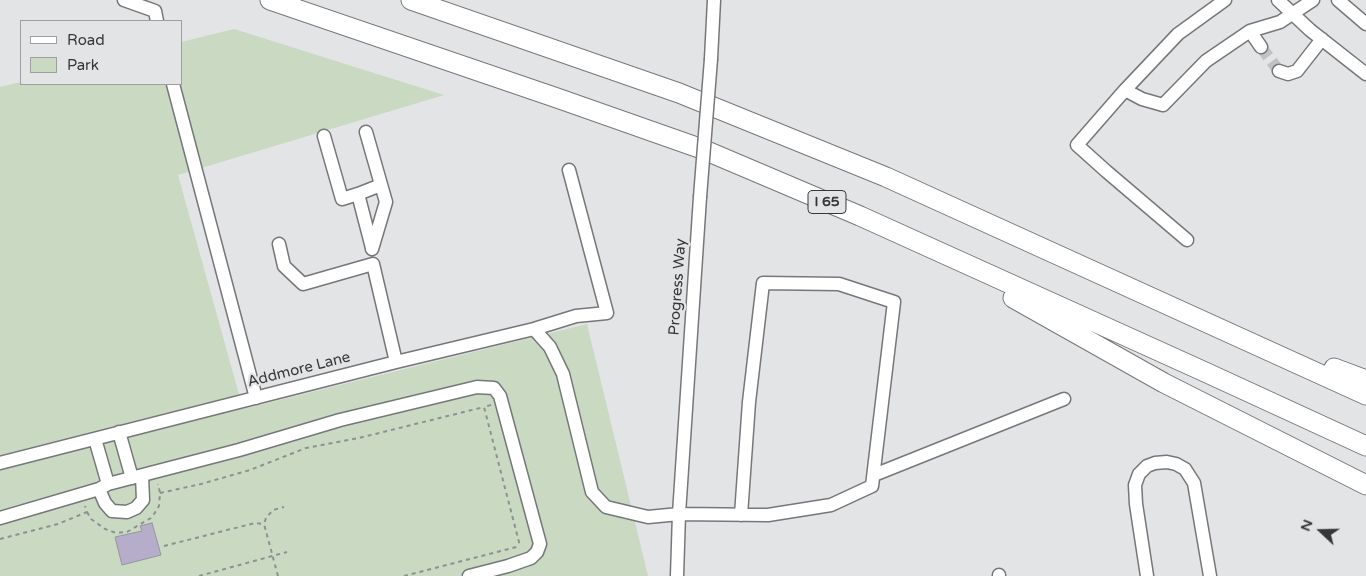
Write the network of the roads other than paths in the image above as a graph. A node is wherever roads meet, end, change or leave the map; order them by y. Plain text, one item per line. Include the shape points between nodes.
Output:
1 (124, 0) edge
2 (270, 0) edge
3 (411, 0) edge
4 (714, 0) edge
5 (1225, 0) edge
6 (1278, 0) edge
7 (1313, 0) edge
8 (1338, 0) edge
9 (1291, 14) junction
10 (158, 20) edge
11 (1366, 24) edge
12 (1250, 31) junction
13 (1322, 39) junction
14 (1261, 47) tunnel mouth
15 (1279, 71) dead end
16 (1366, 74) edge
17 (174, 85) edge
18 (1125, 90) junction
19 (366, 132) dead end
20 (324, 136) dead end
21 (569, 170) dead end
22 (381, 185) junction
23 (358, 194) junction
24 (903, 236) junction
25 (1188, 240) dead end
26 (279, 244) dead end
27 (372, 248) junction
28 (373, 264) junction
29 (1168, 304) junction
30 (534, 329) junction
31 (396, 362) junction
32 (1366, 380) edge
33 (1366, 395) edge
34 (256, 398) junction
35 (1064, 400) dead end
36 (119, 432) junction
37 (95, 439) junction
38 (1366, 446) edge
39 (0, 463) edge
40 (874, 475) junction
41 (137, 477) junction
42 (1366, 485) edge
43 (104, 486) junction
44 (679, 514) junction
45 (741, 515) junction
46 (0, 518) edge
47 (469, 576) edge
48 (677, 576) edge
49 (1147, 576) edge
50 (1210, 576) edge

1 - 10 street via 155,11
2 - 24 highway, I 65 via 672,138
3 - 29 highway via 714,106 886,177
4 - 44 street, Progress Way, bridge
5 - 18 street via 1178,34
6 - 9 street
7 - 9 street
8 - 11 street
9 - 12 street via 1280,22
9 - 13 street
12 - 14 street
12 - 18 street via 1206,61 1163,105
13 - 15 street via 1297,71 1288,74
13 - 16 street
17 - 34 street
18 - 25 street via 1077,145
19 - 22 street
20 - 23 street via 342,199
21 - 30 street, Addmore Lane via 607,313 576,316
22 - 23 street
22 - 27 street via 386,202
23 - 27 street
24 - 38 highway, I 65
24 - 42 highway via 1164,384
26 - 28 street via 284,266 303,284
27 - 28 street
28 - 31 street
29 - 32 highway
29 - 33 highway
30 - 31 street, Addmore Lane
30 - 44 street via 550,347 563,374 592,492 606,507 648,518
31 - 34 street, Addmore Lane
34 - 36 street, Addmore Lane
35 - 40 street
36 - 37 street, Addmore Lane
36 - 41 street
37 - 39 street, Addmore Lane
37 - 43 street
40 - 45 street via 872,486 831,505 768,515
40 - 45 street via 894,302 839,284 763,283 749,402
41 - 43 street
41 - 43 street via 143,500 127,512 112,511 105,504
41 - 47 street via 340,420 477,387 494,388 502,402 540,544 533,556
43 - 46 street
44 - 45 street
44 - 48 street, Progress Way
49 - 50 street via 1136,485 1139,474 1147,466 1167,462 1185,470 1194,483

